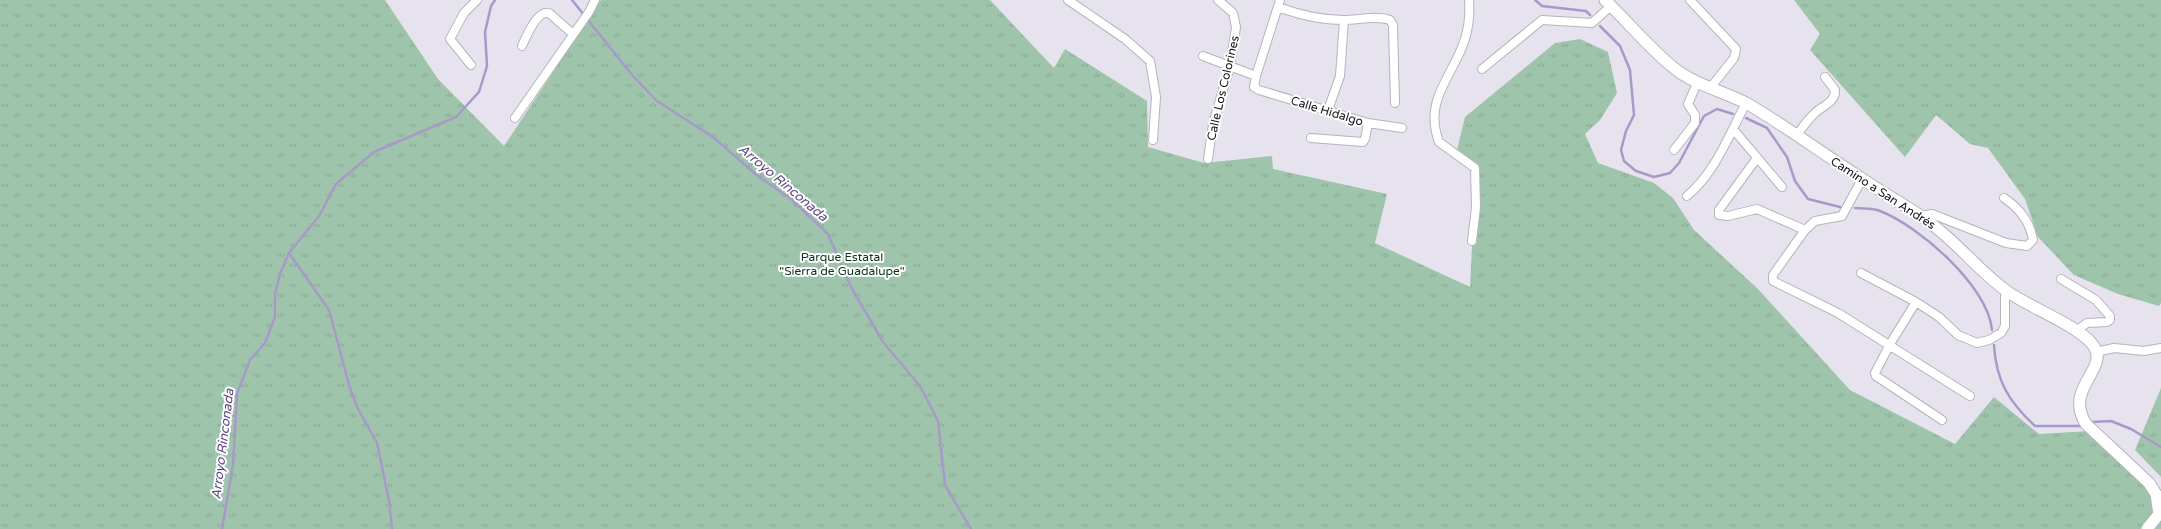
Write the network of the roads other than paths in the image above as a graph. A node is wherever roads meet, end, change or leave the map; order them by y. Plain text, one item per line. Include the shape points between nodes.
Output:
1 (476, 0) edge
2 (595, 0) edge
3 (1068, 0) edge
4 (1218, 0) edge
5 (1469, 0) edge
6 (1690, 0) edge
7 (1608, 3) edge
8 (1279, 4) edge
9 (1344, 20) junction
10 (573, 34) junction
11 (522, 46) dead end
12 (1203, 56) dead end
13 (471, 65) dead end
14 (1230, 66) junction
15 (1482, 69) dead end
16 (1256, 76) junction
17 (1824, 77) dead end
18 (1698, 81) junction
19 (1711, 87) junction
20 (1395, 103) dead end
21 (1746, 103) junction
22 (1328, 110) junction
23 (515, 118) dead end
24 (1368, 123) junction
25 (1402, 128) dead end
26 (1733, 129) junction
27 (1797, 135) junction
28 (1311, 138) dead end
29 (1153, 140) dead end
30 (1674, 150) dead end
31 (1757, 158) junction
32 (1208, 159) dead end
33 (1862, 179) junction
34 (1782, 187) dead end
35 (1687, 196) dead end
36 (2004, 198) dead end
37 (1921, 216) junction
38 (1805, 230) junction
39 (1472, 241) dead end
40 (1861, 272) dead end
41 (2061, 279) dead end
42 (2008, 292) junction
43 (1916, 302) junction
44 (2076, 331) junction
45 (1890, 344) junction
46 (2161, 348) edge
47 (2096, 352) junction
48 (1970, 396) dead end
49 (1942, 420) dead end
50 (2147, 529) edge

1 - 13 street via 464,13 450,39
2 - 10 street
3 - 29 street via 1150,61 1156,97
4 - 14 street, Calle Los Colorines via 1233,13 1236,21
5 - 39 street via 1469,26 1465,41 1438,92 1434,111 1439,142 1475,168 1476,207
6 - 19 street via 1736,49 1734,58
7 - 15 street via 1592,23 1542,20
7 - 18 street, Camino a San Andrés via 1673,68
8 - 9 street via 1302,16
8 - 16 street
9 - 20 street via 1390,20 1393,25
9 - 22 street via 1340,76
10 - 11 street via 549,13 544,12 528,33
10 - 23 street
12 - 14 street
14 - 16 street
14 - 32 street, Calle Los Colorines via 1213,124
16 - 22 street, Calle Hidalgo via 1254,87 1259,90
17 - 27 street via 1835,90 1834,97 1815,112
18 - 19 street, Camino a San Andrés
18 - 30 street via 1688,104 1695,115 1695,123
19 - 21 street, Camino a San Andrés
21 - 26 street
21 - 27 street, Camino a San Andrés
22 - 24 street, Calle Hidalgo
24 - 25 street, Calle Hidalgo
24 - 28 street via 1363,142
26 - 31 street
26 - 35 street via 1714,164 1697,188
27 - 33 street, Camino a San Andrés
31 - 34 street
31 - 38 street via 1719,210 1719,215 1728,216 1757,209
33 - 37 street, Camino a San Andrés
33 - 38 street via 1842,216 1814,221
36 - 37 street via 2016,206 2027,222 2032,240 2027,246 2006,243 1932,214
37 - 42 street, Camino a San Andrés via 1937,227
38 - 45 street via 1773,275 1773,279
40 - 43 street
41 - 44 street via 2096,300 2110,316 2107,322 2087,323
42 - 43 street via 2005,296 2005,326 2001,333 1977,343 1958,335 1939,317
42 - 44 street, Camino a San Andrés
43 - 45 street
44 - 47 street, Camino a San Andrés via 2092,344
45 - 48 street
45 - 49 street via 1875,371 1876,376
46 - 47 street via 2144,351 2114,348
47 - 50 street via 2095,367 2080,395 2080,413 2086,424 2149,484 2156,494 2159,514

